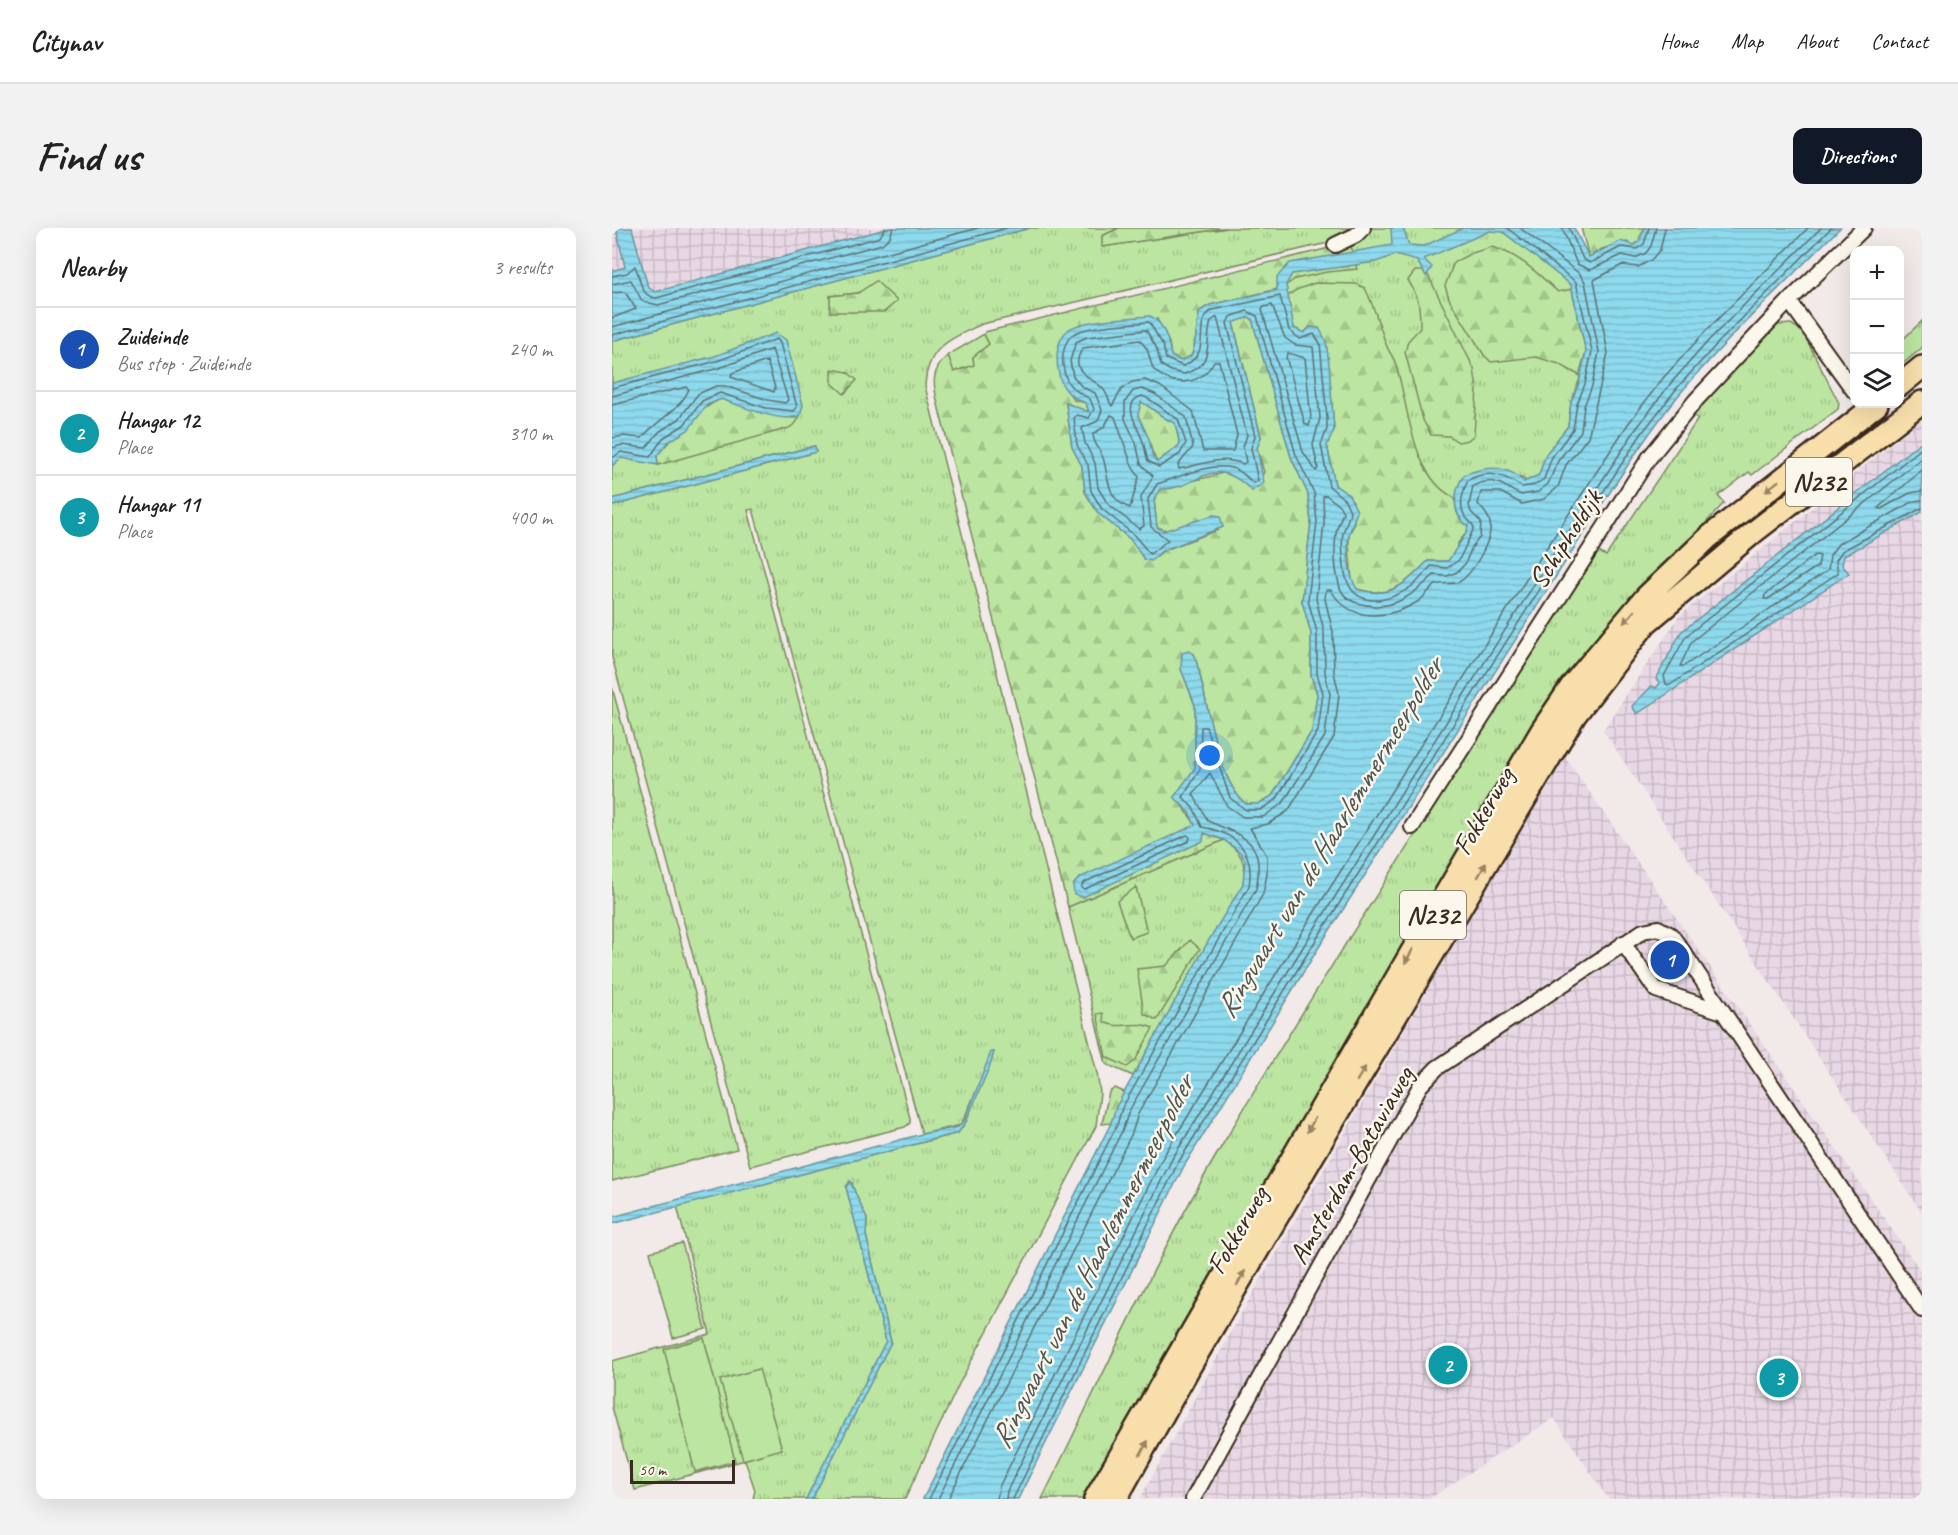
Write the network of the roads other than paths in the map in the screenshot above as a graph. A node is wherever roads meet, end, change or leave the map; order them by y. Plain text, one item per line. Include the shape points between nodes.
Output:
1 (1363, 228) edge
2 (1864, 228) edge
3 (1335, 245) dead end
4 (1789, 301) junction
5 (1922, 367) edge
6 (1904, 381) edge
7 (1850, 385) edge
8 (1922, 402) edge
9 (1867, 408) edge
10 (1870, 408) edge
11 (1885, 432) junction
12 (1412, 827) dead end
13 (1623, 943) junction
14 (1723, 1012) junction
15 (1922, 1310) edge
16 (1095, 1499) edge
17 (1116, 1499) edge
18 (1193, 1499) edge

1 - 3 street
2 - 4 street, Schipholdijk
4 - 7 street
4 - 12 street, Schipholdijk via 1695,400 1649,458
5 - 6 main road
8 - 11 main road, Fokkerweg / N232
9 -> 16 main road, Fokkerweg / N232 via 1701,544 1646,597 1573,684 1422,934
10 - 11 street
17 -> 11 main road, Fokkerweg / N232 via 1296,1184 1575,715 1646,623 1754,532
13 - 14 street via 1656,990
13 - 14 street, Amsterdam-Bataviaweg via 1643,931 1658,928 1671,935
13 - 18 street, Amsterdam-Bataviaweg via 1437,1068 1420,1086
14 - 15 street

